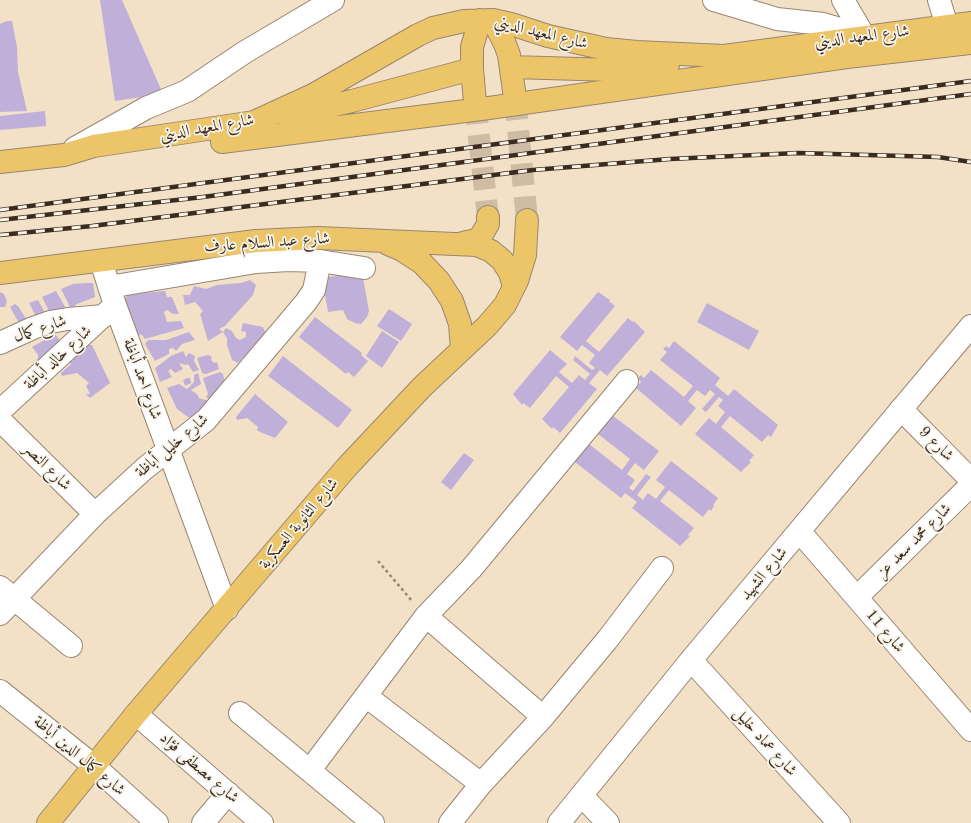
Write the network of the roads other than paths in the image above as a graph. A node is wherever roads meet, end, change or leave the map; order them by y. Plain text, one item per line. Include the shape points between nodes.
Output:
1 (333, 0) edge
2 (714, 0) edge
3 (843, 0) edge
4 (938, 0) edge
5 (486, 20) junction
6 (971, 23) edge
7 (947, 26) junction
8 (864, 36) junction
9 (971, 43) edge
10 (724, 56) junction
11 (511, 67) junction
12 (472, 69) junction
13 (515, 98) tunnel mouth
14 (475, 102) tunnel mouth
15 (254, 122) junction
16 (64, 155) junction
17 (0, 162) edge
18 (488, 217) tunnel mouth
19 (527, 220) tunnel mouth
20 (379, 241) junction
21 (463, 244) junction
22 (101, 261) junction
23 (320, 261) junction
24 (364, 268) dead end
25 (0, 273) edge
26 (514, 287) junction
27 (109, 303) junction
28 (971, 326) edge
29 (0, 343) edge
30 (462, 349) junction
31 (627, 381) dead end
32 (901, 409) junction
33 (0, 411) edge
34 (0, 420) edge
35 (169, 450) junction
36 (971, 480) edge
37 (971, 485) edge
38 (95, 514) junction
39 (800, 532) junction
40 (662, 568) dead end
41 (857, 597) junction
42 (5, 600) edge
43 (227, 609) junction
44 (426, 616) junction
45 (71, 646) dead end
46 (691, 660) junction
47 (0, 691) edge
48 (366, 696) junction
49 (240, 713) dead end
50 (136, 714) junction
51 (542, 717) junction
52 (971, 730) edge
53 (94, 766) junction
54 (310, 770) junction
55 (481, 784) junction
56 (228, 793) junction
57 (582, 796) junction
58 (48, 823) edge
59 (157, 823) edge
60 (203, 823) edge
61 (262, 823) edge
62 (373, 823) edge
63 (450, 823) edge
64 (559, 823) edge
65 (608, 823) edge
66 (839, 823) edge

1 - 16 street via 245,52 187,91 146,108
2 - 8 street via 777,19 823,24
3 - 8 street
4 - 7 street
5 - 10 main road, شارع المعهد الديني via 606,49
5 - 11 main road via 505,44
5 - 12 main road via 472,47
5 - 15 main road, شارع المعهد الديني via 464,21 433,28 313,95
6 - 7 main road, شارع المعهد الديني
7 - 8 main road, شارع المعهد الديني
8 - 10 main road, شارع المعهد الديني
9 - 16 main road, شارع المعهد الديني via 847,57 489,108 129,154 96,158
10 - 11 main road via 614,70
11 - 13 main road
12 - 14 main road
12 - 15 main road via 304,113
15 - 16 main road, شارع المعهد الديني via 94,146
16 - 17 main road, شارع المعهد الديني
18 - 21 main road via 488,224 481,236
19 - 26 main road, شارع الثانوية العسكرية via 525,255
20 - 21 main road, شارع عبد السلام عارف
20 - 22 main road, شارع عبد السلام عارف via 318,238 256,241
20 - 30 main road via 402,250 417,260 439,281 452,301 458,319
21 - 26 main road, شارع عبد السلام عارف via 478,245 502,260 510,272
22 - 25 main road, شارع عبد السلام عارف
22 - 27 street, شارع احمد أباظة
23 - 24 street, شارع عبد السلام عارف
23 - 27 street, شارع عبد السلام عارف via 256,262
23 - 35 street, شارع خليل أباظة via 314,290 306,302 206,420
26 - 30 main road, شارع الثانوية العسكرية via 505,305
27 - 29 street, شارع كمال via 68,319 33,328
27 - 33 street, شارع خالد أباظة
27 - 35 street, شارع احمد أباظة
28 - 32 street, شارع الشهيد
30 - 43 main road, شارع الثانوية العسكرية via 351,462
31 - 44 street via 471,569
32 - 36 street, شارع 9
32 - 39 street, شارع الشهيد
34 - 38 street, شارع النصر
35 - 38 street, شارع خليل أباظة
35 - 43 street, شارع احمد أباظة
37 - 41 street, شارع محمد سعد عز
38 - 42 street, شارع خليل أباظة
39 - 41 street, شارع 11
39 - 46 street, شارع الشهيد
40 - 51 street via 607,640
41 - 52 street, شارع 11
42 - 45 street
43 - 50 main road, شارع الثانوية العسكرية
44 - 48 street
44 - 51 street
46 - 57 street, شارع الشهيد
46 - 66 street, شارع عماد خليل
47 - 53 street, شارع كمال الدين أباظة
48 - 54 street
48 - 55 street
49 - 54 street
50 - 53 main road, شارع الثانوية العسكرية
50 - 56 street, شارع مصطفى فؤاد
51 - 55 street
53 - 58 main road, شارع الثانوية العسكرية
53 - 59 street, شارع كمال الدين أباظة
54 - 62 street
55 - 63 street
56 - 60 street
56 - 61 street, شارع مصطفى فؤاد
57 - 64 street, شارع الشهيد
57 - 65 street

